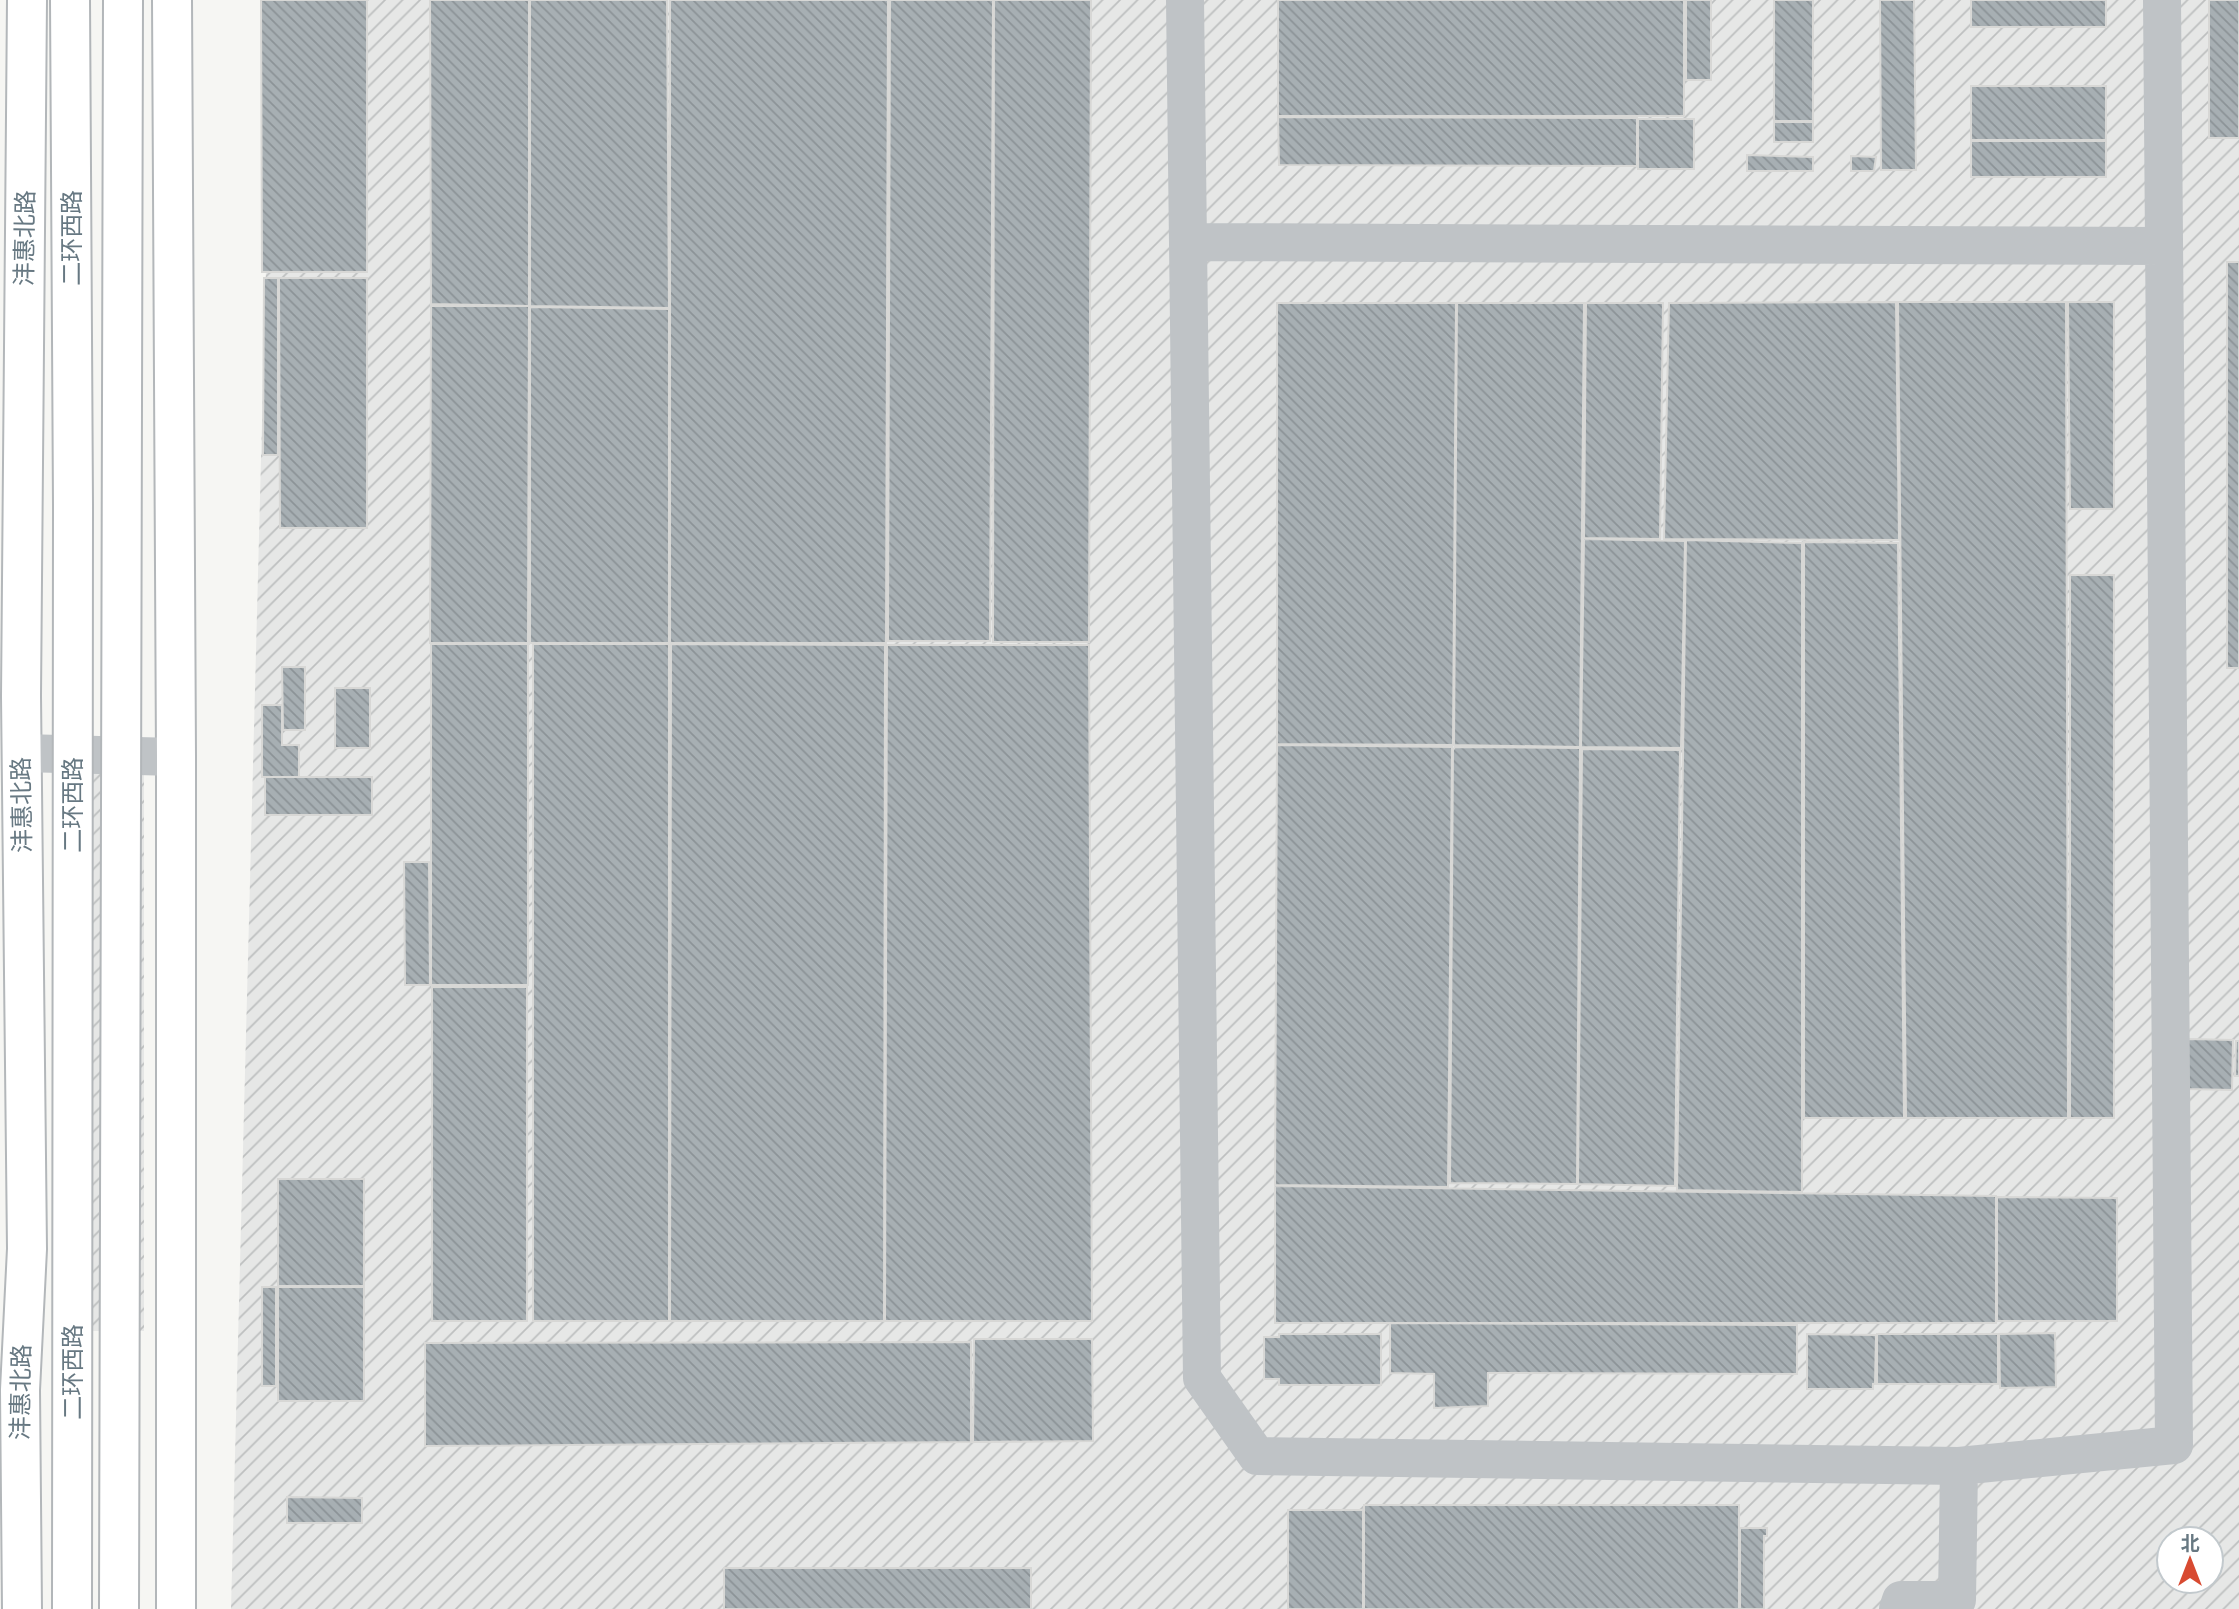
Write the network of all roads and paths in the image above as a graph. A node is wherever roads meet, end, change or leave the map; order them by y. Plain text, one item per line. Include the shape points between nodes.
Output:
1 (27, 0) edge
2 (70, 0) edge
3 (123, 0) edge
4 (172, 0) edge
5 (1185, 0) edge
6 (2162, 0) edge
7 (1188, 242) junction
8 (2164, 246) junction
9 (22, 753) junction
10 (104, 755) junction
11 (176, 757) junction
12 (102, 1330) dead end
13 (10, 1390) edge
14 (1959, 1466) junction
15 (22, 1609) edge
16 (72, 1609) edge
17 (119, 1609) edge
18 (176, 1609) edge
19 (1898, 1609) edge

1 - 9 main road, 沣惠北路
2 - 16 main road, 二环西路, bridge
3 - 17 main road, 二环西路, bridge
4 - 11 main road
5 - 7 street
6 - 8 street
7 - 8 street
7 - 14 street via 1202,1378 1257,1456
8 - 14 street via 2174,1444
9 - 10 street
9 - 13 main road, 沣惠北路 via 27,1249
10 - 11 street
10 - 12 street
11 - 18 main road
13 - 15 main road, 沣惠北路
14 - 19 street via 1957,1600 1900,1600

